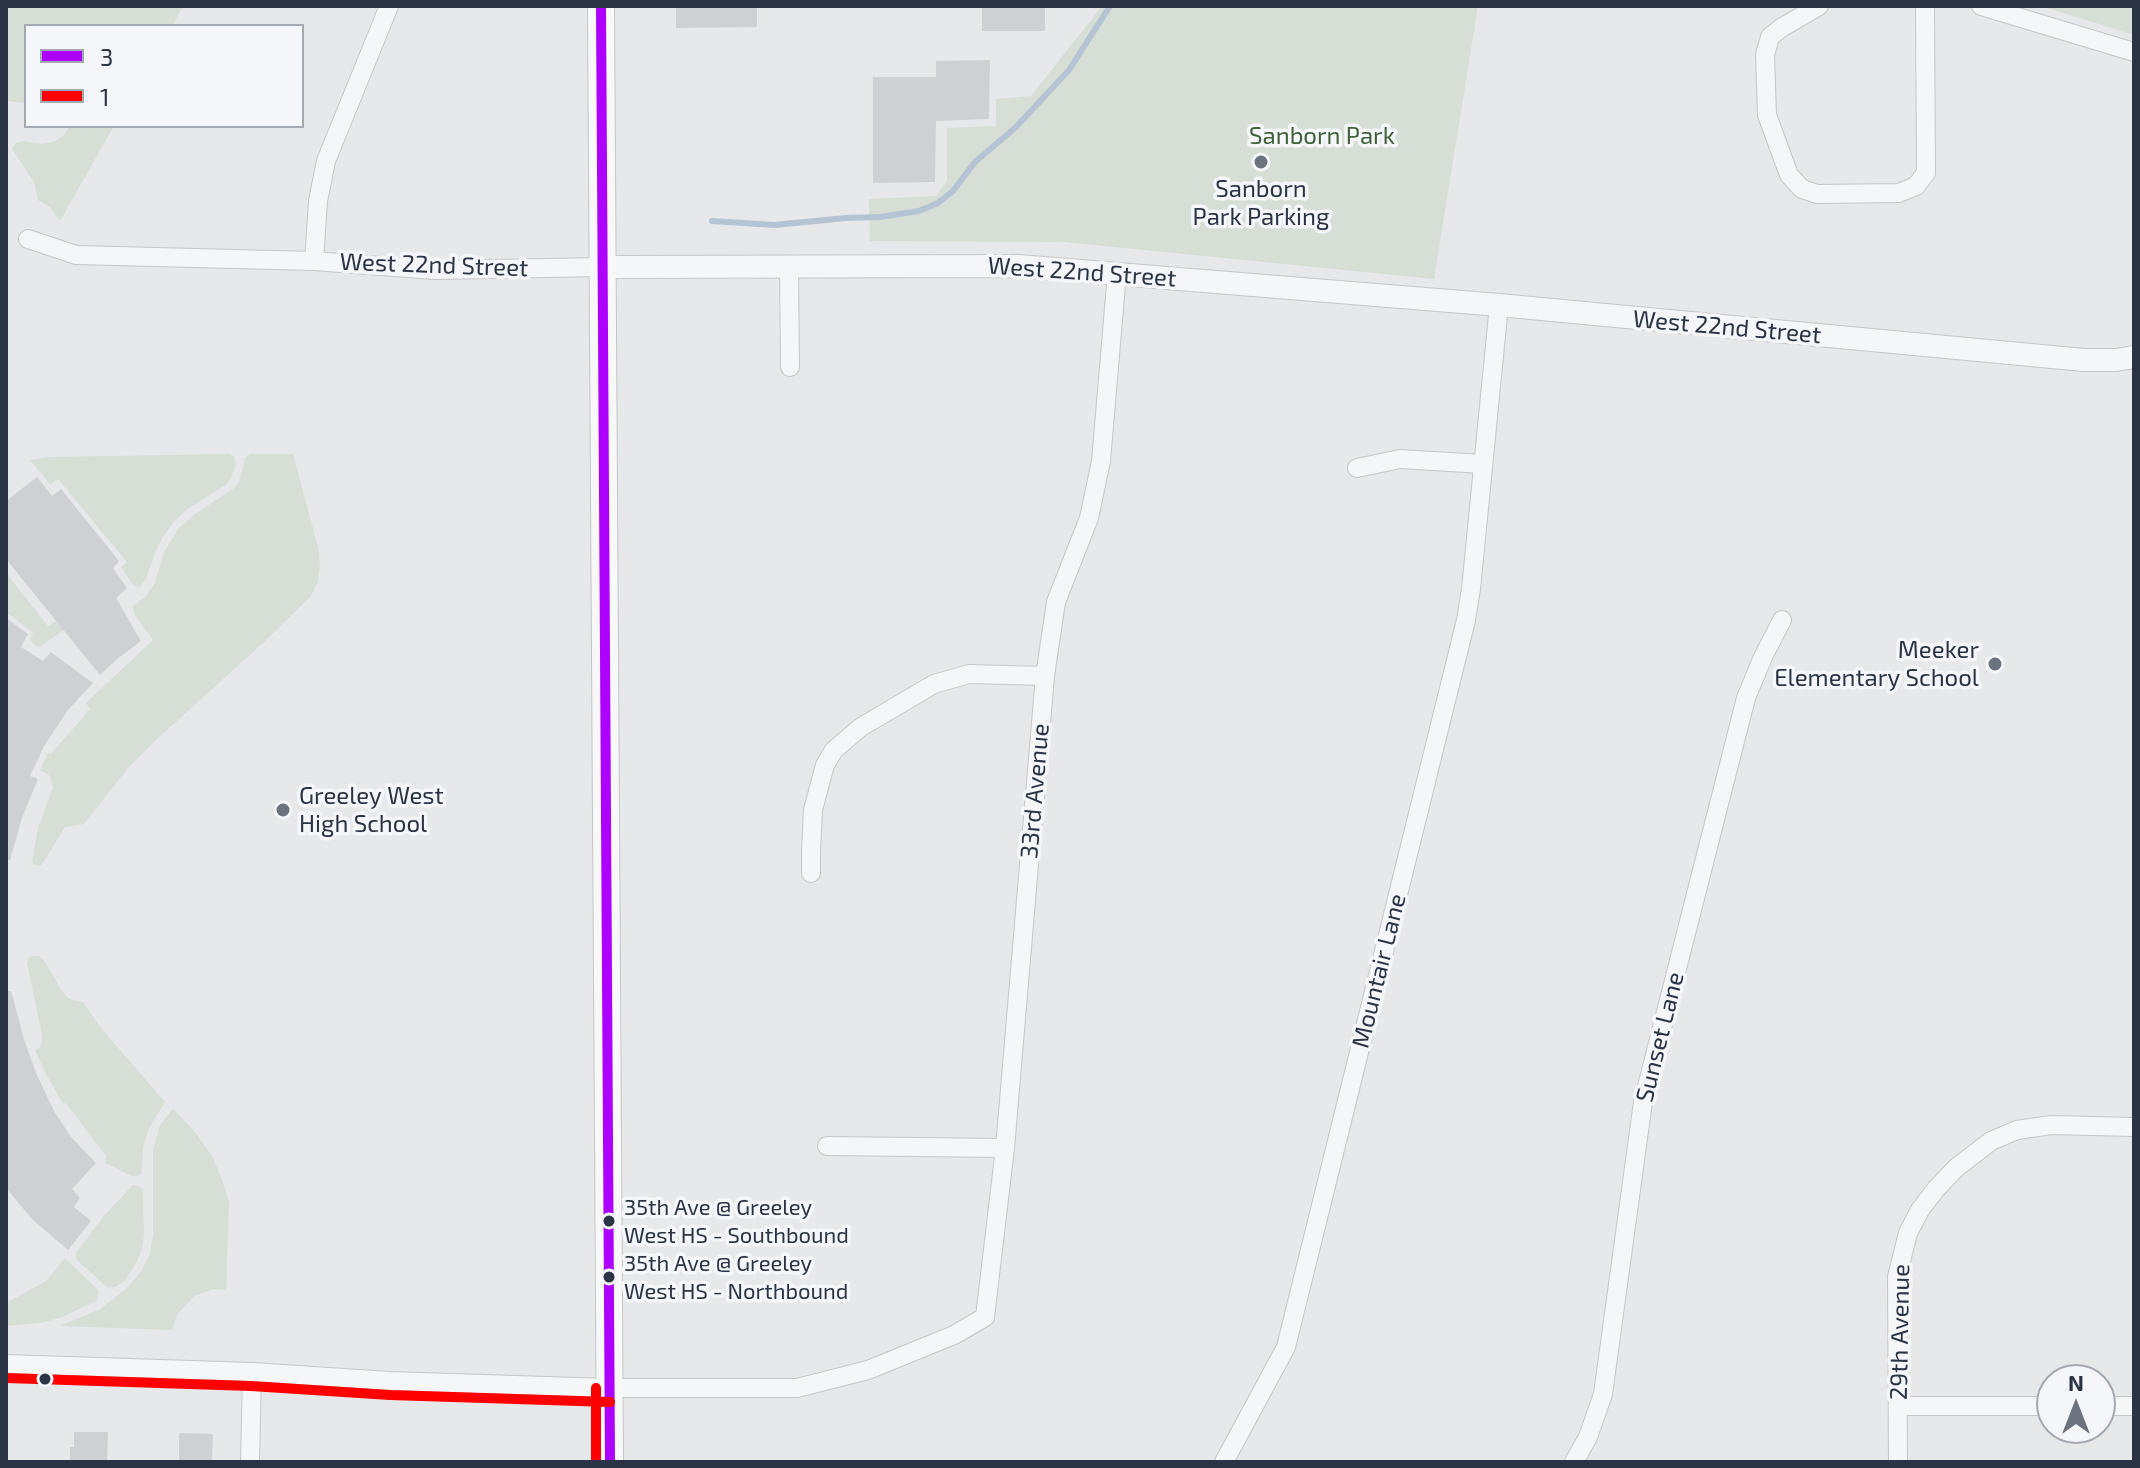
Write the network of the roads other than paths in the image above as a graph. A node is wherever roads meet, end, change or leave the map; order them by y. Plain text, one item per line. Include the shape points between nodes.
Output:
1 (389, 6) edge
2 (601, 6) edge
3 (1819, 6) edge
4 (1925, 6) edge
5 (1981, 6) edge
6 (2134, 52) edge
7 (28, 239) dead end
8 (314, 261) junction
9 (602, 267) junction
10 (789, 267) junction
11 (1117, 273) junction
12 (1499, 305) junction
13 (2134, 357) edge
14 (790, 367) dead end
15 (1483, 464) junction
16 (1357, 468) dead end
17 (1782, 620) dead end
18 (1045, 676) junction
19 (811, 873) dead end
20 (2134, 1127) edge
21 (827, 1146) dead end
22 (1005, 1148) junction
23 (6, 1364) edge
24 (252, 1372) junction
25 (610, 1388) junction
26 (1899, 1406) junction
27 (2036, 1406) edge
28 (250, 1462) edge
29 (610, 1462) edge
30 (1224, 1462) edge
31 (1574, 1462) edge
32 (1898, 1462) edge

1 - 8 street via 326,161
2 - 9 main road
3 - 4 street via 1770,37 1765,55 1771,127 1789,175 1802,189 1817,194 1899,193 1916,186 1926,173
5 - 6 street
7 - 8 street, West 22nd Street via 76,255
8 - 9 street, West 22nd Street via 435,270
9 - 10 street, West 22nd Street
9 - 25 main road
10 - 11 street, West 22nd Street via 1019,266
10 - 14 street
11 - 12 street, West 22nd Street
11 - 18 street, 33rd Avenue via 1101,461 1089,518 1056,602
12 - 13 street, West 22nd Street via 2084,360
12 - 15 street, Mountair Lane
15 - 16 street via 1400,459
15 - 30 street, Mountair Lane via 1466,620 1286,1347
17 - 31 street, Sunset Lane via 1746,698 1643,1102 1603,1394
18 - 19 street via 969,674 934,684 861,727 825,765 813,810
18 - 22 street, 33rd Avenue
20 - 26 street, 29th Avenue via 2051,1125 2017,1130 1991,1141 1936,1189 1908,1233 1897,1277
21 - 22 street
22 - 25 street, 33rd Avenue via 985,1317 868,1370 797,1388
23 - 24 street
24 - 25 street
24 - 28 street
25 - 29 main road
26 - 27 street
26 - 32 street, 29th Avenue

